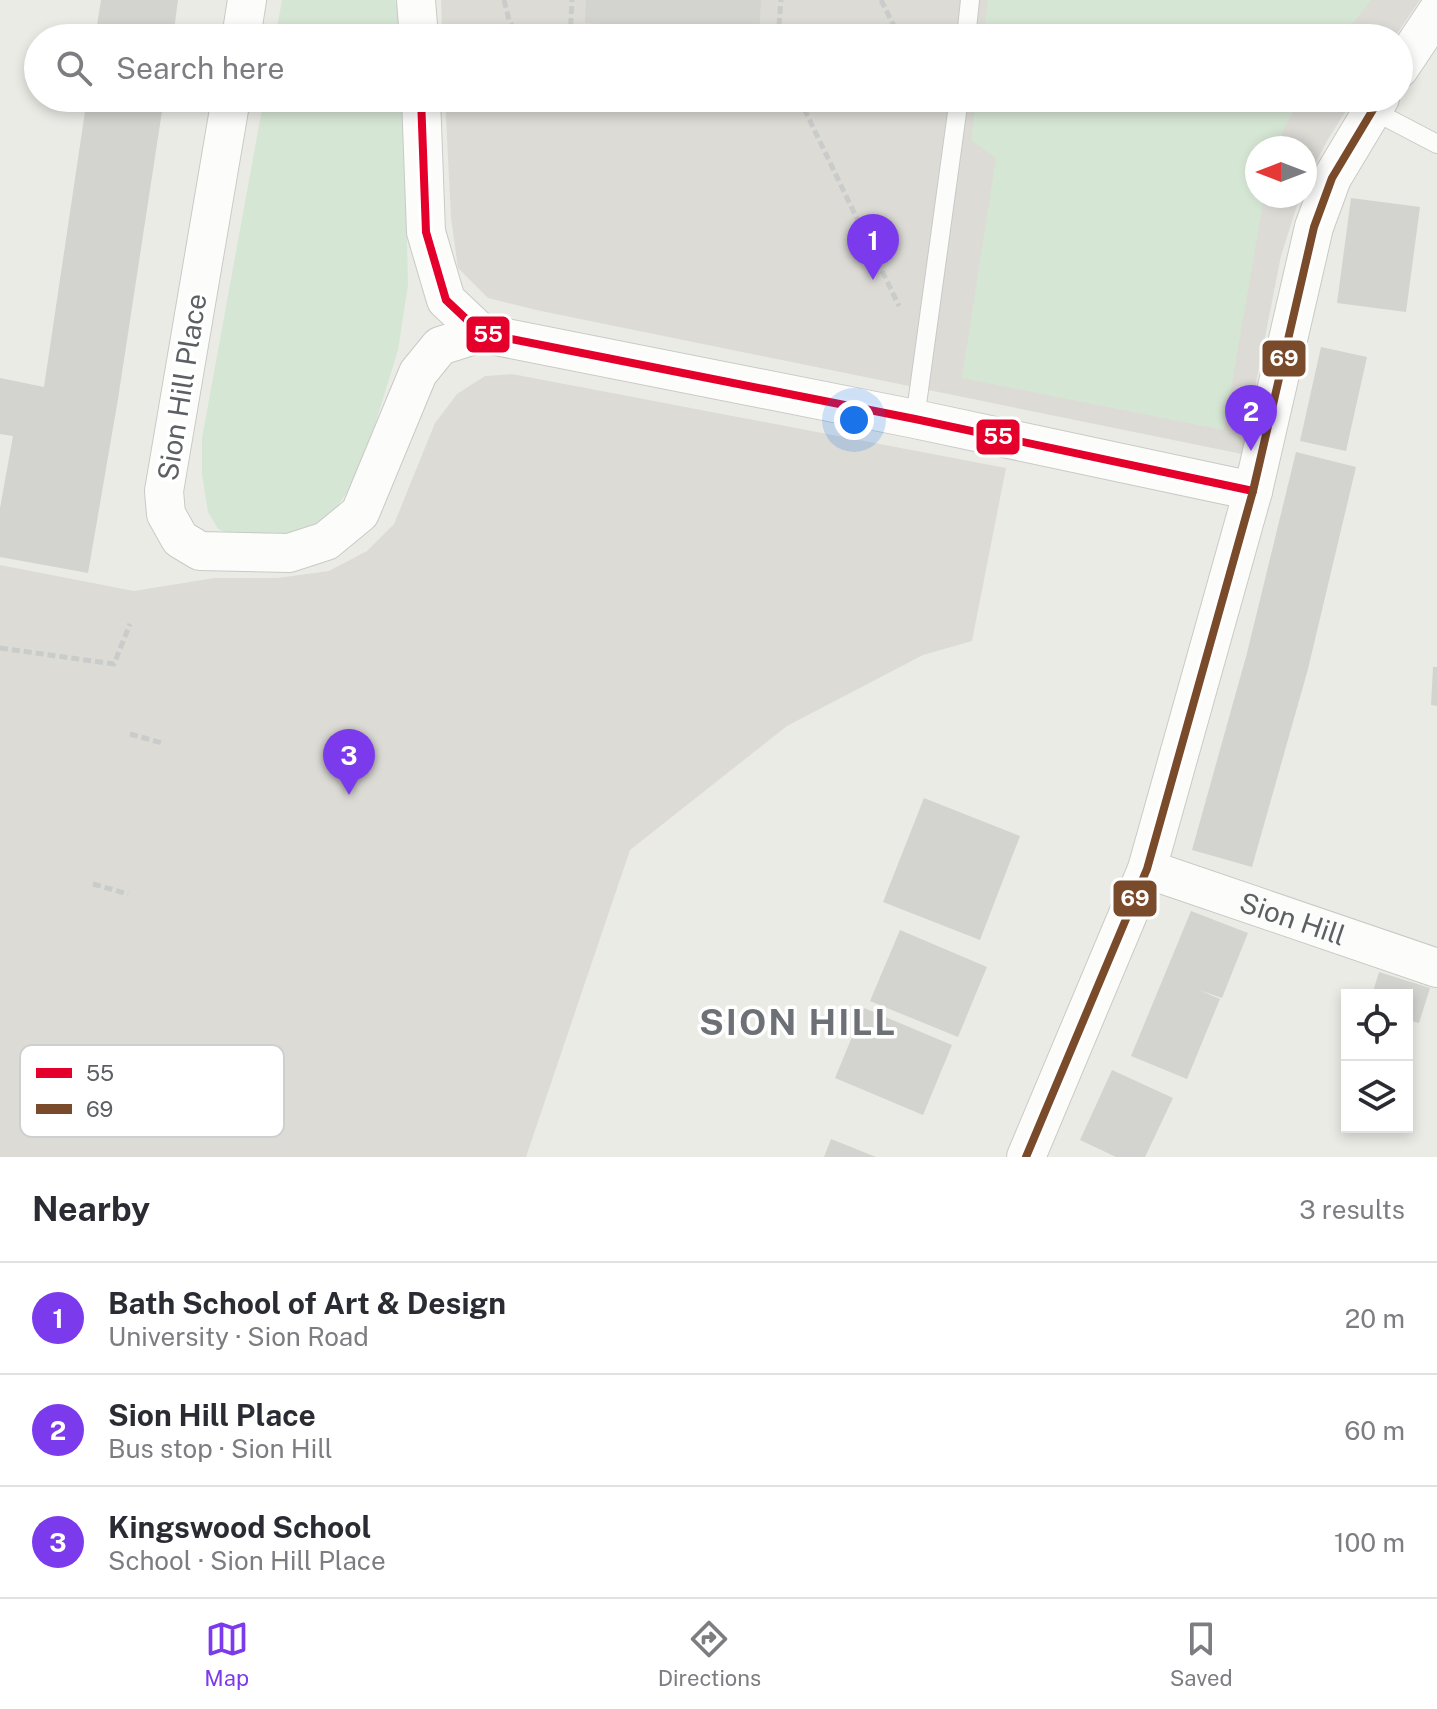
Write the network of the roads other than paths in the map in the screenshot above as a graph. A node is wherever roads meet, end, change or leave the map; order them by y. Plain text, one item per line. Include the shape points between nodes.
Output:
1 (247, 0) edge
2 (416, 0) edge
3 (970, 0) edge
4 (1437, 12) edge
5 (243, 24) edge
6 (418, 24) edge
7 (967, 24) edge
8 (1413, 48) edge
9 (229, 112) edge
10 (422, 112) edge
11 (957, 112) edge
12 (1371, 112) edge
13 (1388, 112) edge
14 (1437, 144) edge
15 (481, 333) junction
16 (915, 419) junction
17 (1253, 491) junction
18 (1147, 869) junction
19 (1437, 968) edge
20 (1026, 1157) edge

1 - 5 street
2 - 6 street
3 - 7 lane
4 - 8 street
9 - 15 street, Sion Hill Place via 164,491 166,514 180,539 200,551 289,553 326,541 360,513 418,373 440,346
10 - 15 street via 426,232 446,300
11 - 16 lane
12 - 17 street via 1332,178 1314,227
13 - 14 lane
15 - 16 street
16 - 17 street
17 - 18 street
18 - 19 street, Sion Hill
18 - 20 street

